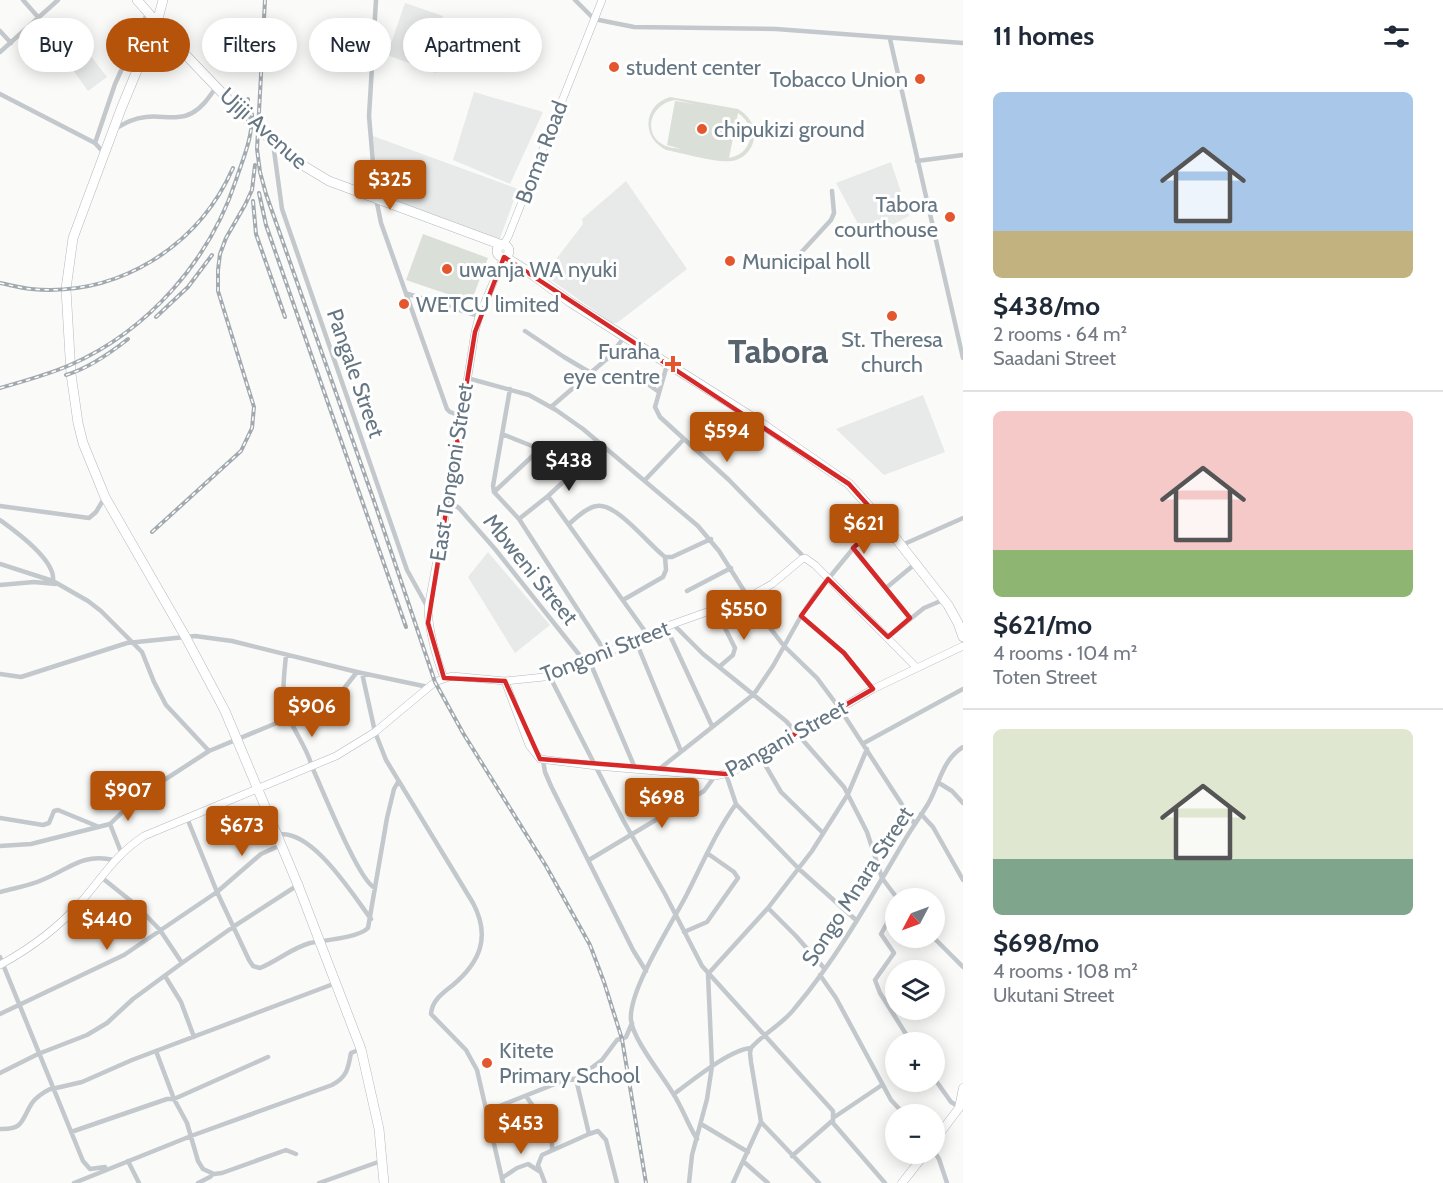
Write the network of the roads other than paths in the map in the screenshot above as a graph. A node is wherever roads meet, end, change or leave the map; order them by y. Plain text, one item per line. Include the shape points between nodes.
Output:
1 (23, 0) edge
2 (58, 0) edge
3 (137, 0) edge
4 (162, 0) edge
5 (376, 0) edge
6 (575, 0) edge
7 (602, 0) edge
8 (148, 12) junction
9 (38, 17) junction
10 (153, 18) edge
11 (158, 18) edge
12 (594, 20) junction
13 (0, 31) edge
14 (890, 39) junction
15 (11, 43) junction
16 (963, 44) edge
17 (0, 52) edge
18 (190, 59) edge
19 (137, 72) edge
20 (217, 86) junction
21 (0, 94) edge
22 (114, 130) junction
23 (95, 143) junction
24 (273, 143) junction
25 (104, 154) junction
26 (963, 155) edge
27 (917, 161) junction
28 (832, 191) dead end
29 (376, 198) junction
30 (504, 250) junction
31 (789, 267) dead end
32 (498, 268) joint
33 (408, 294) junction
34 (479, 316) junction
35 (525, 331) dead end
36 (625, 336) junction
37 (963, 358) edge
38 (667, 365) junction
39 (591, 372) junction
40 (632, 373) dead end
41 (467, 378) junction
42 (510, 389) junction
43 (660, 392) junction
44 (551, 407) junction
45 (460, 416) junction
46 (502, 434) junction
47 (684, 439) junction
48 (603, 445) junction
49 (645, 480) junction
50 (494, 492) junction
51 (548, 496) junction
52 (105, 497) junction
53 (448, 501) junction
54 (0, 506) edge
55 (963, 518) edge
56 (519, 519) junction
57 (0, 520) edge
58 (885, 520) junction
59 (569, 524) junction
60 (711, 539) junction
61 (903, 544) junction
62 (854, 549) junction
63 (665, 557) junction
64 (805, 558) junction
65 (0, 564) edge
66 (915, 564) junction
67 (730, 568) junction
68 (828, 579) junction
69 (56, 582) junction
70 (0, 585) edge
71 (886, 588) junction
72 (687, 591) dead end
73 (748, 598) junction
74 (623, 600) junction
75 (943, 600) junction
76 (428, 608) junction
77 (715, 608) junction
78 (801, 616) junction
79 (910, 618) junction
80 (963, 620) edge
81 (669, 625) junction
82 (647, 634) junction
83 (185, 636) junction
84 (963, 637) edge
85 (888, 638) junction
86 (635, 639) junction
87 (134, 642) junction
88 (784, 646) junction
89 (963, 646) edge
90 (606, 653) junction
91 (286, 655) junction
92 (587, 661) junction
93 (720, 667) junction
94 (917, 668) junction
95 (360, 673) junction
96 (0, 674) edge
97 (549, 675) junction
98 (444, 678) junction
99 (505, 681) junction
100 (429, 687) junction
101 (873, 689) junction
102 (963, 689) edge
103 (754, 694) junction
104 (840, 709) junction
105 (288, 717) junction
106 (712, 726) junction
107 (375, 732) junction
108 (796, 734) junction
109 (238, 740) junction
110 (864, 743) junction
111 (963, 747) edge
112 (867, 749) junction
113 (208, 751) junction
114 (681, 751) junction
115 (760, 756) junction
116 (543, 760) junction
117 (597, 766) junction
118 (312, 767) junction
119 (635, 768) junction
120 (658, 770) junction
121 (726, 774) junction
122 (715, 776) junction
123 (398, 782) junction
124 (939, 783) junction
125 (259, 790) junction
126 (848, 794) junction
127 (963, 803) edge
128 (736, 804) junction
129 (921, 814) junction
130 (0, 818) edge
131 (187, 818) junction
132 (914, 823) junction
133 (110, 824) junction
134 (99, 827) junction
135 (822, 832) junction
136 (631, 834) junction
137 (277, 835) junction
138 (281, 845) junction
139 (0, 846) edge
140 (121, 852) junction
141 (707, 853) junction
142 (114, 860) junction
143 (589, 860) junction
144 (799, 868) junction
145 (101, 877) junction
146 (882, 878) junction
147 (963, 880) edge
148 (298, 885) junction
149 (375, 888) junction
150 (890, 888) edge
151 (0, 891) edge
152 (217, 892) junction
153 (768, 908) junction
154 (676, 916) junction
155 (371, 919) junction
156 (856, 920) junction
157 (233, 927) junction
158 (885, 927) edge
159 (160, 930) junction
160 (684, 932) junction
161 (885, 940) edge
162 (319, 942) junction
163 (891, 948) edge
164 (944, 948) edge
165 (639, 960) junction
166 (1, 962) edge
167 (651, 962) junction
168 (182, 963) junction
169 (963, 967) edge
170 (824, 968) junction
171 (646, 971) junction
172 (708, 974) junction
173 (820, 975) junction
174 (165, 976) junction
175 (336, 983) junction
176 (18, 1005) junction
177 (0, 1014) edge
178 (632, 1023) junction
179 (905, 1032) edge
180 (766, 1035) junction
181 (194, 1036) junction
182 (751, 1048) junction
183 (361, 1049) junction
184 (156, 1051) junction
185 (38, 1054) junction
186 (268, 1057) dead end
187 (712, 1066) junction
188 (0, 1073) edge
189 (576, 1079) junction
190 (882, 1085) junction
191 (52, 1088) junction
192 (963, 1088) edge
193 (943, 1092) edge
194 (674, 1094) junction
195 (526, 1096) junction
196 (174, 1099) junction
197 (896, 1104) edge
198 (961, 1108) edge
199 (488, 1111) junction
200 (833, 1119) junction
201 (761, 1122) junction
202 (701, 1124) junction
203 (945, 1128) edge
204 (0, 1129) edge
205 (70, 1132) junction
206 (589, 1134) junction
207 (190, 1136) junction
208 (697, 1139) junction
209 (552, 1150) junction
210 (748, 1152) junction
211 (296, 1154) dead end
212 (792, 1156) junction
213 (128, 1161) junction
214 (383, 1161) junction
215 (744, 1162) junction
216 (917, 1164) edge
217 (941, 1164) edge
218 (111, 1167) junction
219 (539, 1170) junction
220 (213, 1177) junction
221 (503, 1181) edge
222 (74, 1183) edge
223 (139, 1183) edge
224 (198, 1183) edge
225 (319, 1183) edge
226 (384, 1183) edge
227 (545, 1183) edge
228 (617, 1183) edge
229 (689, 1183) edge
230 (733, 1183) edge
231 (768, 1183) edge
232 (819, 1183) edge
233 (885, 1183) edge
234 (902, 1183) edge
235 (947, 1183) edge

1 - 9 street
2 - 9 street
3 - 8 highway, Ujiji Avenue
4 - 11 highway
5 - 29 street via 369,116
6 - 12 street
7 - 12 street, Boma Road
8 - 10 highway, Ujiji Avenue
8 - 23 street via 115,84
9 - 15 street
12 - 14 street via 634,27 776,29
12 - 30 street, Boma Road
13 - 15 street
14 - 16 street
14 - 27 street
15 - 17 street
18 - 20 highway, Ujiji Avenue
19 - 22 highway
20 - 22 street via 190,115 146,117
20 - 24 highway, Ujiji Avenue
21 - 23 street
22 - 25 highway
23 - 25 street
24 - 29 highway, Ujiji Avenue via 329,181
24 - 76 street, Pangale Street via 282,208 407,570
25 - 52 highway via 73,238 66,289 78,423
26 - 27 street
27 - 37 street
28 - 31 street via 831,220
29 - 30 highway, Ujiji Avenue
29 - 33 street via 381,223
30 - 32 street, Boma Road
30 - 36 highway via 570,302
32 - 34 street, East Tongoni Street
33 - 34 street
33 - 45 street via 447,409
34 - 41 street, East Tongoni Street
35 - 39 street
36 - 38 highway
36 - 39 street
38 - 43 street
38 - 58 highway via 849,484
39 - 44 street
40 - 43 street
41 - 42 street
41 - 45 street, East Tongoni Street
42 - 44 street
42 - 46 street
43 - 47 street via 657,412
44 - 48 street
45 - 53 street, East Tongoni Street
46 - 50 street
46 - 50 street via 539,450
47 - 49 street
47 - 64 street
48 - 49 street
48 - 51 street
49 - 60 street
50 - 56 street
51 - 56 street
51 - 59 street
52 - 54 street via 96,512 86,518
52 - 83 highway
53 - 76 street, East Tongoni Street
53 - 92 street, Mbweni Street via 495,549
55 - 61 street
56 - 90 street
57 - 69 street via 46,561
58 - 61 highway
58 - 62 street
59 - 63 street via 591,507 605,507 621,516
59 - 74 street
60 - 63 street
60 - 67 street
61 - 66 highway
61 - 80 highway
62 - 68 street
62 - 71 street
63 - 74 street via 663,577
64 - 68 street
64 - 73 street, Tongoni Street
65 - 69 street
66 - 71 street
66 - 75 highway
67 - 72 street
67 - 73 street
68 - 78 street
68 - 85 street
69 - 70 street
69 - 87 street via 94,605
71 - 79 street
73 - 77 street, Tongoni Street
73 - 88 street
74 - 82 street
75 - 79 street
75 - 84 highway via 954,614
76 - 98 street, East Tongoni Street via 431,637
77 - 81 street, Tongoni Street
77 - 93 street via 735,648
78 - 88 street
78 - 101 street via 844,653
79 - 85 street
81 - 82 street, Tongoni Street
81 - 93 street
81 - 106 street
82 - 86 street, Tongoni Street
83 - 87 street
83 - 91 street via 232,641
83 - 109 highway
85 - 94 street
86 - 90 street, Tongoni Street
86 - 114 street
87 - 96 street via 21,677
87 - 113 street via 166,705
88 - 103 street
88 - 104 street via 817,678
89 - 94 street, Pangani Street
90 - 92 street, Tongoni Street
91 - 95 street
91 - 105 street via 282,684
92 - 97 street, Tongoni Street
92 - 119 street, Mbweni Street
93 - 103 street
94 - 101 street, Pangani Street
95 - 100 street
95 - 105 street via 326,702
95 - 107 street
97 - 99 street, Tongoni Street
97 - 117 street
98 - 99 street, Tongoni Street
98 - 100 street
99 - 116 street via 530,745
100 - 107 street
101 - 104 street, Pangani Street
102 - 110 street
103 - 106 street
103 - 108 street
104 - 108 street, Pangani Street
104 - 110 street
105 - 109 street
105 - 118 street
106 - 114 street
107 - 118 street
107 - 123 street
108 - 115 street, Pangani Street
108 - 126 street
109 - 113 street
109 - 125 highway
110 - 112 street
111 - 124 street, Songo Mnara Street via 949,759
112 - 126 street
112 - 132 street
113 - 133 street via 138,796
114 - 120 street
115 - 121 street, Pangani Street
115 - 135 street via 781,792
116 - 117 street, Pangani Street
116 - 143 street via 544,772
117 - 119 street, Pangani Street
117 - 136 street
118 - 125 street
118 - 149 street via 356,863 368,884
119 - 120 street, Pangani Street
120 - 122 street, Pangani Street
121 - 122 street, Pangani Street
121 - 128 street
122 - 136 street via 704,790
123 - 149 street via 387,818
123 - 199 street via 481,920 477,959 437,999 431,1014 467,1051 477,1070
124 - 127 street
124 - 129 street, Songo Mnara Street
125 - 131 street
125 - 137 highway
126 - 135 street
126 - 146 street via 867,832
128 - 141 street
128 - 144 street
129 - 132 street, Songo Mnara Street
129 - 147 street via 933,827
130 - 134 street via 43,825 58,810
131 - 140 street via 144,836
131 - 152 street
132 - 146 street, Songo Mnara Street
133 - 134 street
133 - 140 street
134 - 139 street via 31,844
135 - 144 street
136 - 143 street
136 - 154 street
137 - 138 highway
137 - 155 street via 296,836 314,849
138 - 148 highway
138 - 152 street via 261,854
140 - 142 street
141 - 154 street
141 - 160 street via 738,878 707,922
142 - 145 street
142 - 151 street via 88,859 39,882
143 - 165 street
144 - 153 street
144 - 156 street
145 - 159 street
145 - 166 street via 44,936
146 - 150 street
146 - 156 street, Songo Mnara Street
148 - 157 street
148 - 162 highway
149 - 155 street
152 - 157 street
152 - 159 street
153 - 170 street
153 - 172 street
154 - 160 street
154 - 167 street
155 - 162 street via 360,934
156 - 170 street, Songo Mnara Street
157 - 162 street via 257,968 298,947
157 - 168 street
158 - 161 street via 881,934
159 - 168 street
159 - 176 street via 106,965
160 - 172 street
162 - 175 highway
163 - 179 street via 894,953 875,980
164 - 169 street
165 - 167 street
165 - 171 street
166 - 176 street
167 - 171 street
168 - 174 street
170 - 173 street, Songo Mnara Street
171 - 178 street via 632,1005
172 - 180 street
172 - 187 street
173 - 180 street, Songo Mnara Street via 795,1009
173 - 190 street
174 - 181 street via 181,1002
174 - 185 street via 97,1029
175 - 181 street
175 - 183 highway
176 - 177 street
176 - 185 street
178 - 189 street via 626,1037 617,1040 602,1060
178 - 194 street
180 - 182 street, Songo Mnara Street
180 - 200 street via 833,1111
181 - 184 street
182 - 187 street
182 - 201 street
183 - 207 street via 351,1053 349,1069 340,1081
183 - 214 highway
184 - 191 street via 82,1082
184 - 196 street
185 - 188 street
185 - 191 street
186 - 196 street
187 - 194 street
187 - 202 street
189 - 195 street
189 - 206 street
190 - 197 street
190 - 200 street
191 - 204 street via 37,1096 22,1123 12,1129
191 - 205 street
192 - 198 main road
193 - 198 street
194 - 208 street
195 - 199 street
195 - 209 street via 544,1123
196 - 205 street
196 - 207 street
198 - 203 main road
199 - 221 street
200 - 212 street
200 - 233 street
201 - 210 street
201 - 212 street
202 - 208 street
202 - 210 street
205 - 218 street via 88,1168
206 - 209 street
206 - 228 street via 600,1132 606,1138
207 - 213 street
207 - 220 street via 200,1166
208 - 229 street
209 - 219 street via 539,1158
210 - 215 street
211 - 220 street via 286,1150
212 - 232 street
213 - 218 street
213 - 223 street
214 - 225 street
214 - 226 highway
215 - 230 street
215 - 231 street
216 - 234 main road
217 - 235 street
218 - 222 street
219 - 221 street via 528,1164
219 - 227 street
220 - 224 street

